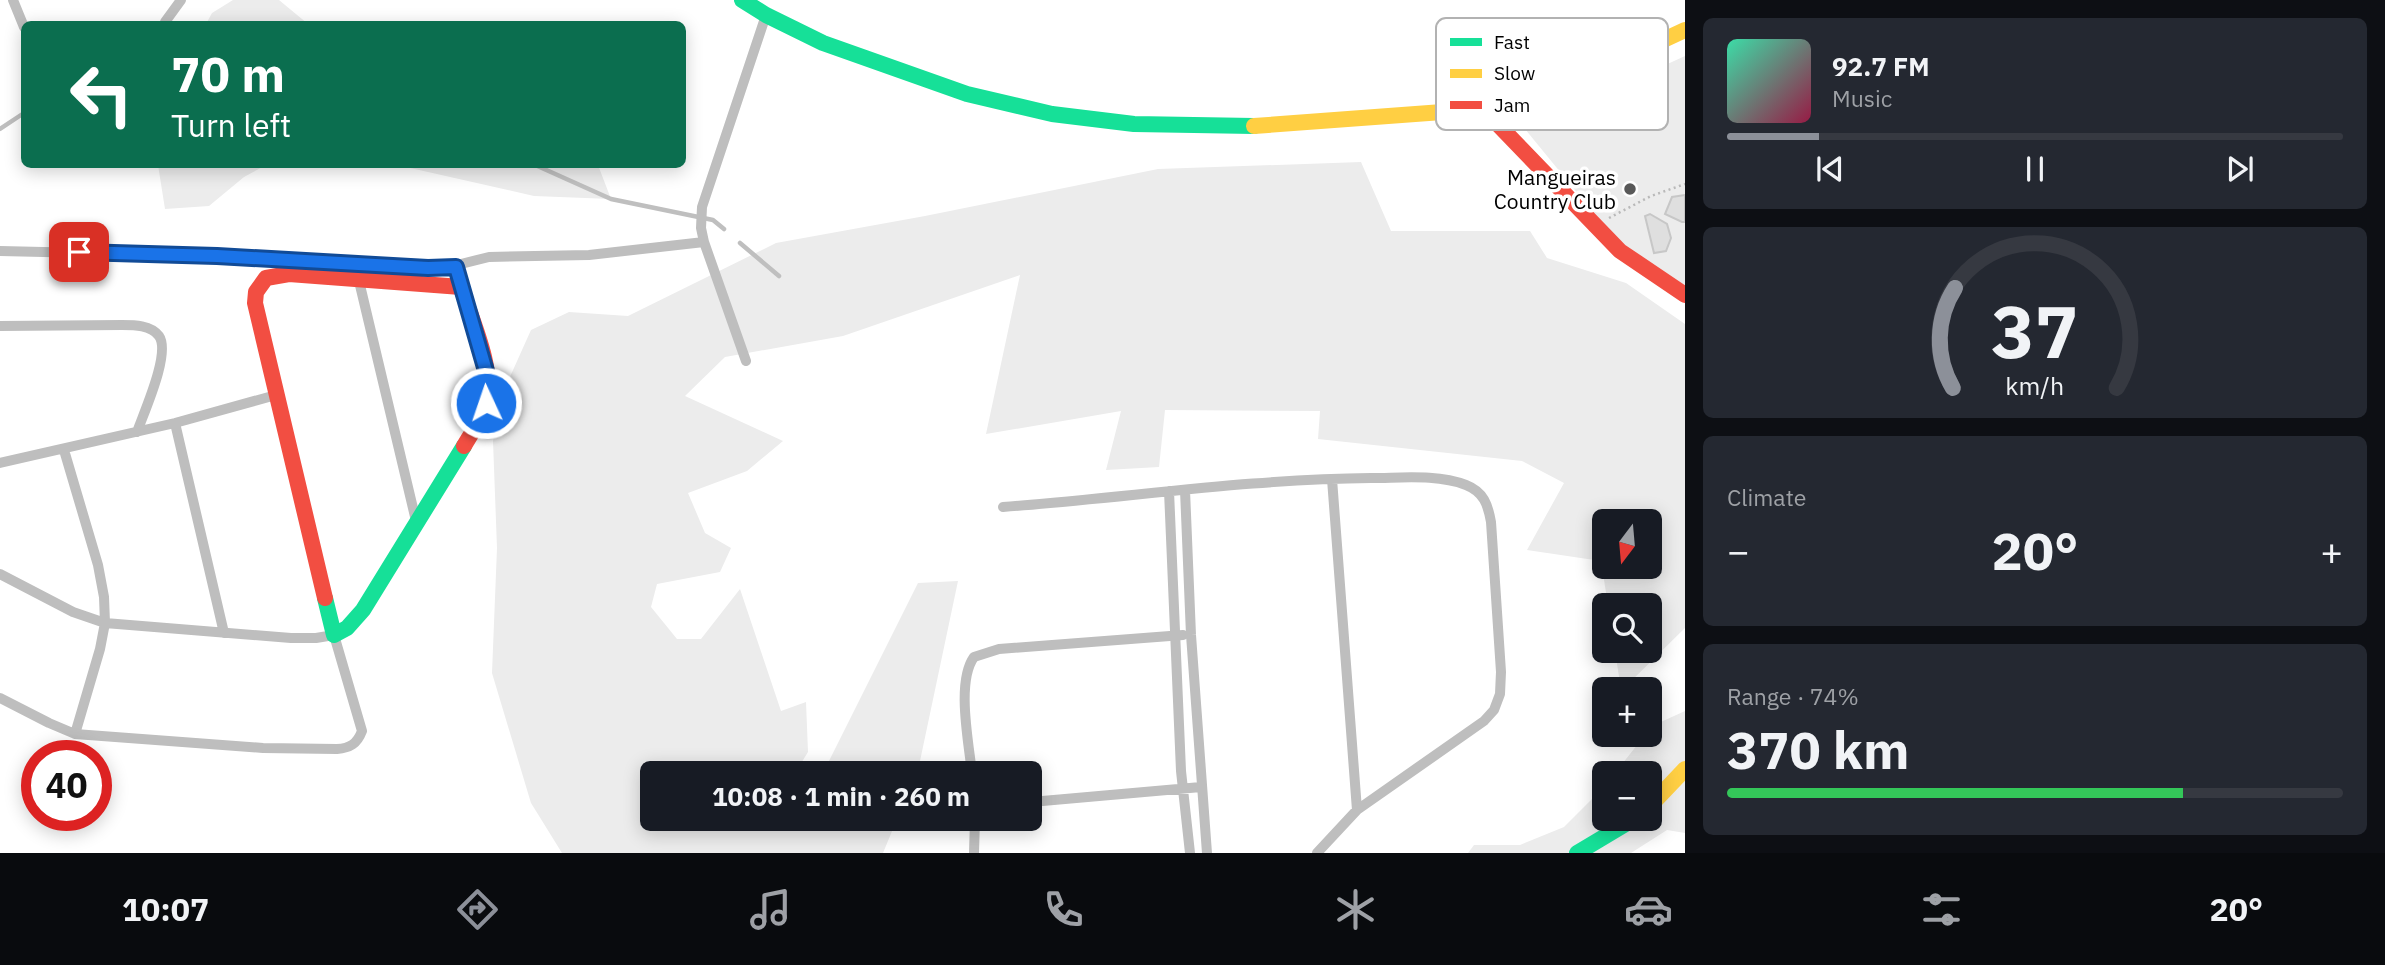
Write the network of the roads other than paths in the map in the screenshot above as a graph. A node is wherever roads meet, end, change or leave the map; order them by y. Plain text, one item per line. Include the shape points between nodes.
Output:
1 (13, 0) edge
2 (181, 0) edge
3 (742, 0) edge
4 (766, 15) junction
5 (22, 21) edge
6 (166, 21) edge
7 (1685, 30) edge
8 (1668, 38) edge
9 (1436, 113) edge
10 (1503, 130) edge
11 (704, 242) junction
12 (0, 251) edge
13 (456, 267) junction
14 (359, 281) junction
15 (461, 287) junction
16 (1685, 295) edge
17 (0, 326) edge
18 (746, 361) dead end
19 (276, 395) junction
20 (175, 423) junction
21 (137, 432) junction
22 (64, 450) junction
23 (0, 463) edge
24 (1332, 479) junction
25 (1185, 490) junction
26 (1169, 491) junction
27 (1003, 507) dead end
28 (417, 525) junction
29 (0, 574) edge
30 (105, 623) junction
31 (224, 633) junction
32 (334, 635) junction
33 (1176, 635) junction
34 (1191, 635) junction
35 (0, 698) edge
36 (75, 734) junction
37 (971, 761) edge
38 (1685, 769) edge
39 (1201, 787) junction
40 (1183, 790) junction
41 (1662, 793) edge
42 (1042, 801) edge
43 (1357, 810) junction
44 (975, 831) edge
45 (1614, 831) edge
46 (974, 853) edge
47 (1190, 853) edge
48 (1207, 853) edge
49 (1317, 853) edge
50 (1577, 853) edge

1 - 5 street
2 - 6 street
3 - 4 street
4 - 9 street via 823,43 967,94 1052,114 1135,124 1243,127
4 - 11 street via 702,207
7 - 8 street
10 - 16 street via 1620,251
11 - 13 street via 589,255 489,257
11 - 18 street
12 - 13 street
13 - 15 street
14 - 15 street
14 - 19 street via 289,274 274,275 260,284 257,318
14 - 28 street
15 - 28 street via 486,371 486,403
17 - 21 street via 122,325 152,330 159,336 163,352
19 - 20 street
19 - 32 street
20 - 21 street
20 - 31 street
21 - 22 street
22 - 23 street
22 - 30 street via 98,565
24 - 25 street
24 - 43 street
24 - 43 street via 1418,478 1466,485 1488,505 1491,523 1501,672 1500,694 1493,710 1474,730
25 - 26 street
25 - 34 street
26 - 27 street
26 - 33 street
28 - 32 street via 363,610
29 - 30 street via 73,612
30 - 31 street
30 - 36 street
31 - 32 street via 291,638
32 - 36 street via 362,731 348,748 262,748
33 - 34 street
33 - 37 street via 999,649 974,657 966,688
33 - 40 street
34 - 39 street
35 - 36 street
38 - 41 street
39 - 40 street
39 - 48 street
40 - 42 street
40 - 47 street
43 - 49 street
44 - 46 street
45 - 50 street

